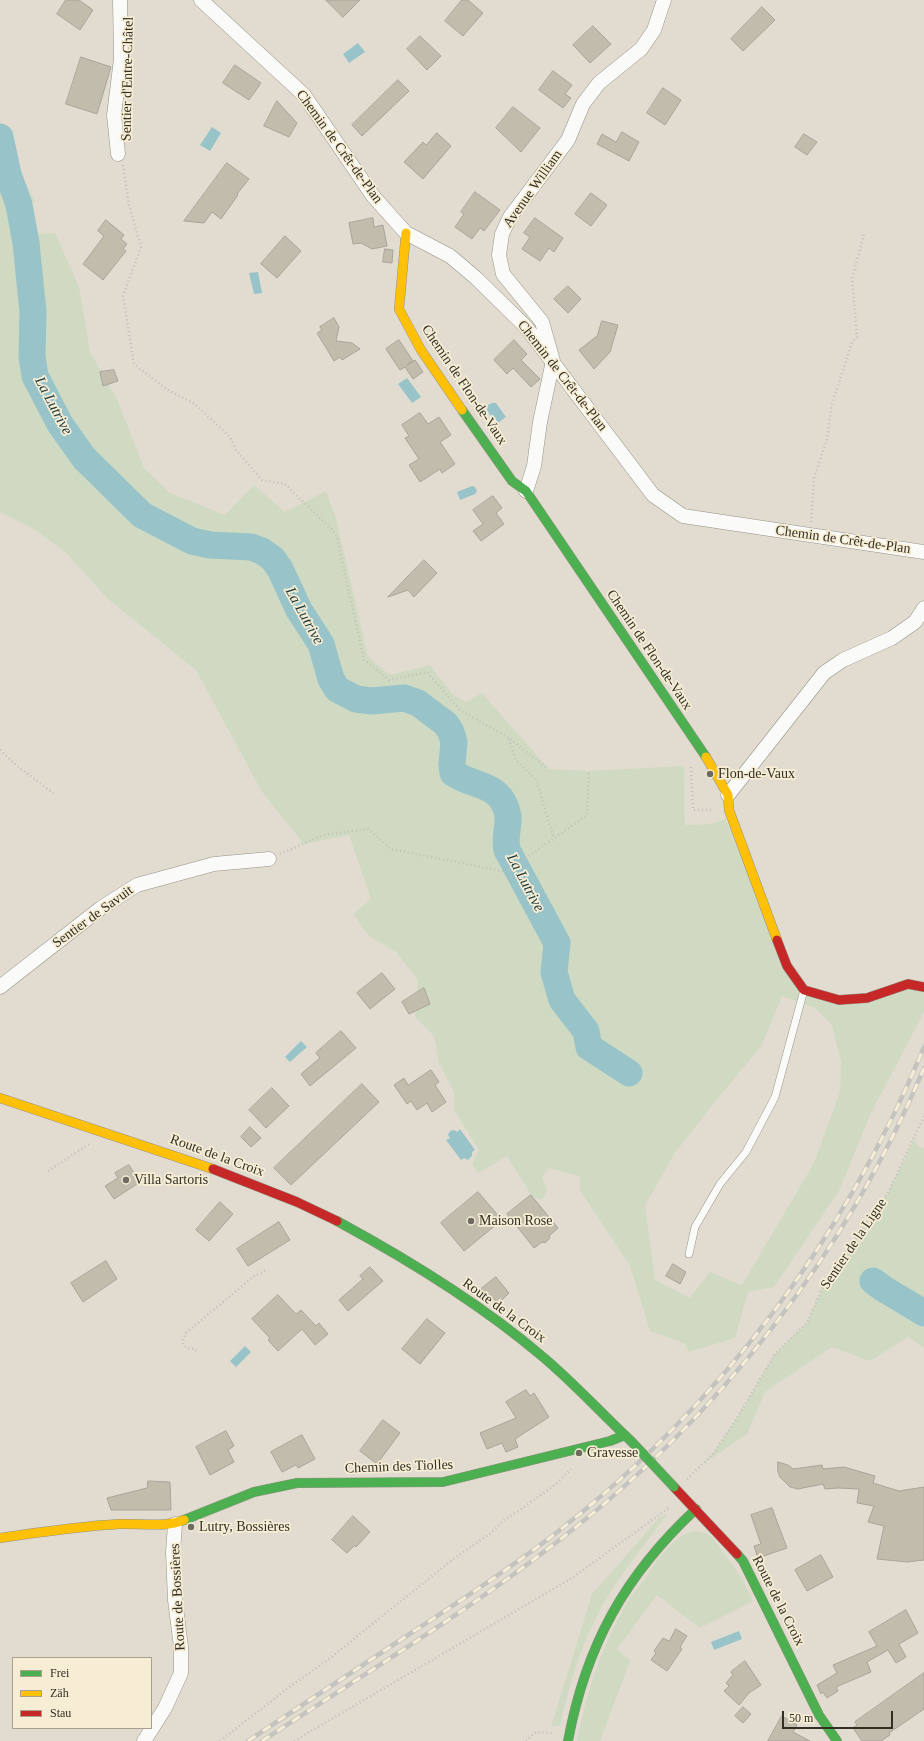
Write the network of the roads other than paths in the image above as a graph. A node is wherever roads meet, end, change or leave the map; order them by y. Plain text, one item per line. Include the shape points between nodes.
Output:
1 (120, 0) edge
2 (201, 0) edge
3 (664, 0) edge
4 (118, 154) road end
5 (406, 233) junction
6 (553, 361) junction
7 (526, 491) junction
8 (924, 552) edge
9 (924, 608) edge
10 (728, 795) junction
11 (269, 859) road end
12 (0, 987) edge
13 (924, 987) edge
14 (804, 990) junction
15 (0, 1098) edge
16 (689, 1254) dead end
17 (628, 1438) junction
18 (696, 1509) junction
19 (175, 1524) junction
20 (0, 1538) edge
21 (152, 1728) edge
22 (152, 1729) edge
23 (569, 1738) edge
24 (144, 1741) edge
25 (837, 1741) edge

1 - 4 street, Sentier d'Entre-Châtel via 121,59 114,115
2 - 5 street, Chemin de Crêt-de-Plan via 304,95 373,196
3 - 6 street, Avenue William via 654,30 641,49 599,83 583,104 568,140 510,217 502,234 500,254 503,274 542,322
5 - 6 street, Chemin de Crêt-de-Plan via 450,256 476,278 526,327
5 - 7 street, Chemin de Flon-de-Vaux via 399,309 421,350 490,450 512,481
6 - 7 street, Avenue William via 534,466
6 - 8 street, Chemin de Crêt-de-Plan via 653,495 683,516
7 - 10 street, Chemin de Flon-de-Vaux via 716,771
9 - 10 street via 915,622 892,638 843,660 824,673
10 - 14 street, Chemin de Flon-de-Vaux via 729,810 787,966
11 - 12 street, Sentier de Savuit via 214,864 137,885 101,908
13 - 14 street via 908,984 867,998 839,1000
14 - 16 lane via 775,1097 746,1152 720,1184 695,1227
15 - 17 street, Route de la Croix via 230,1174 329,1218 405,1259 517,1336 555,1367
17 - 18 street, Route de la Croix, bridge
17 - 19 street, Chemin des Tiolles via 443,1482 297,1483 254,1492
18 - 23 street via 659,1545 636,1574 618,1603 597,1642 575,1708
18 - 25 street, Route de la Croix via 743,1561 819,1715
19 - 20 street, Route de Bossières via 120,1524
19 - 21 street, Route de Bossières via 174,1579 181,1673 165,1708
22 - 24 street, Route de Bossières

